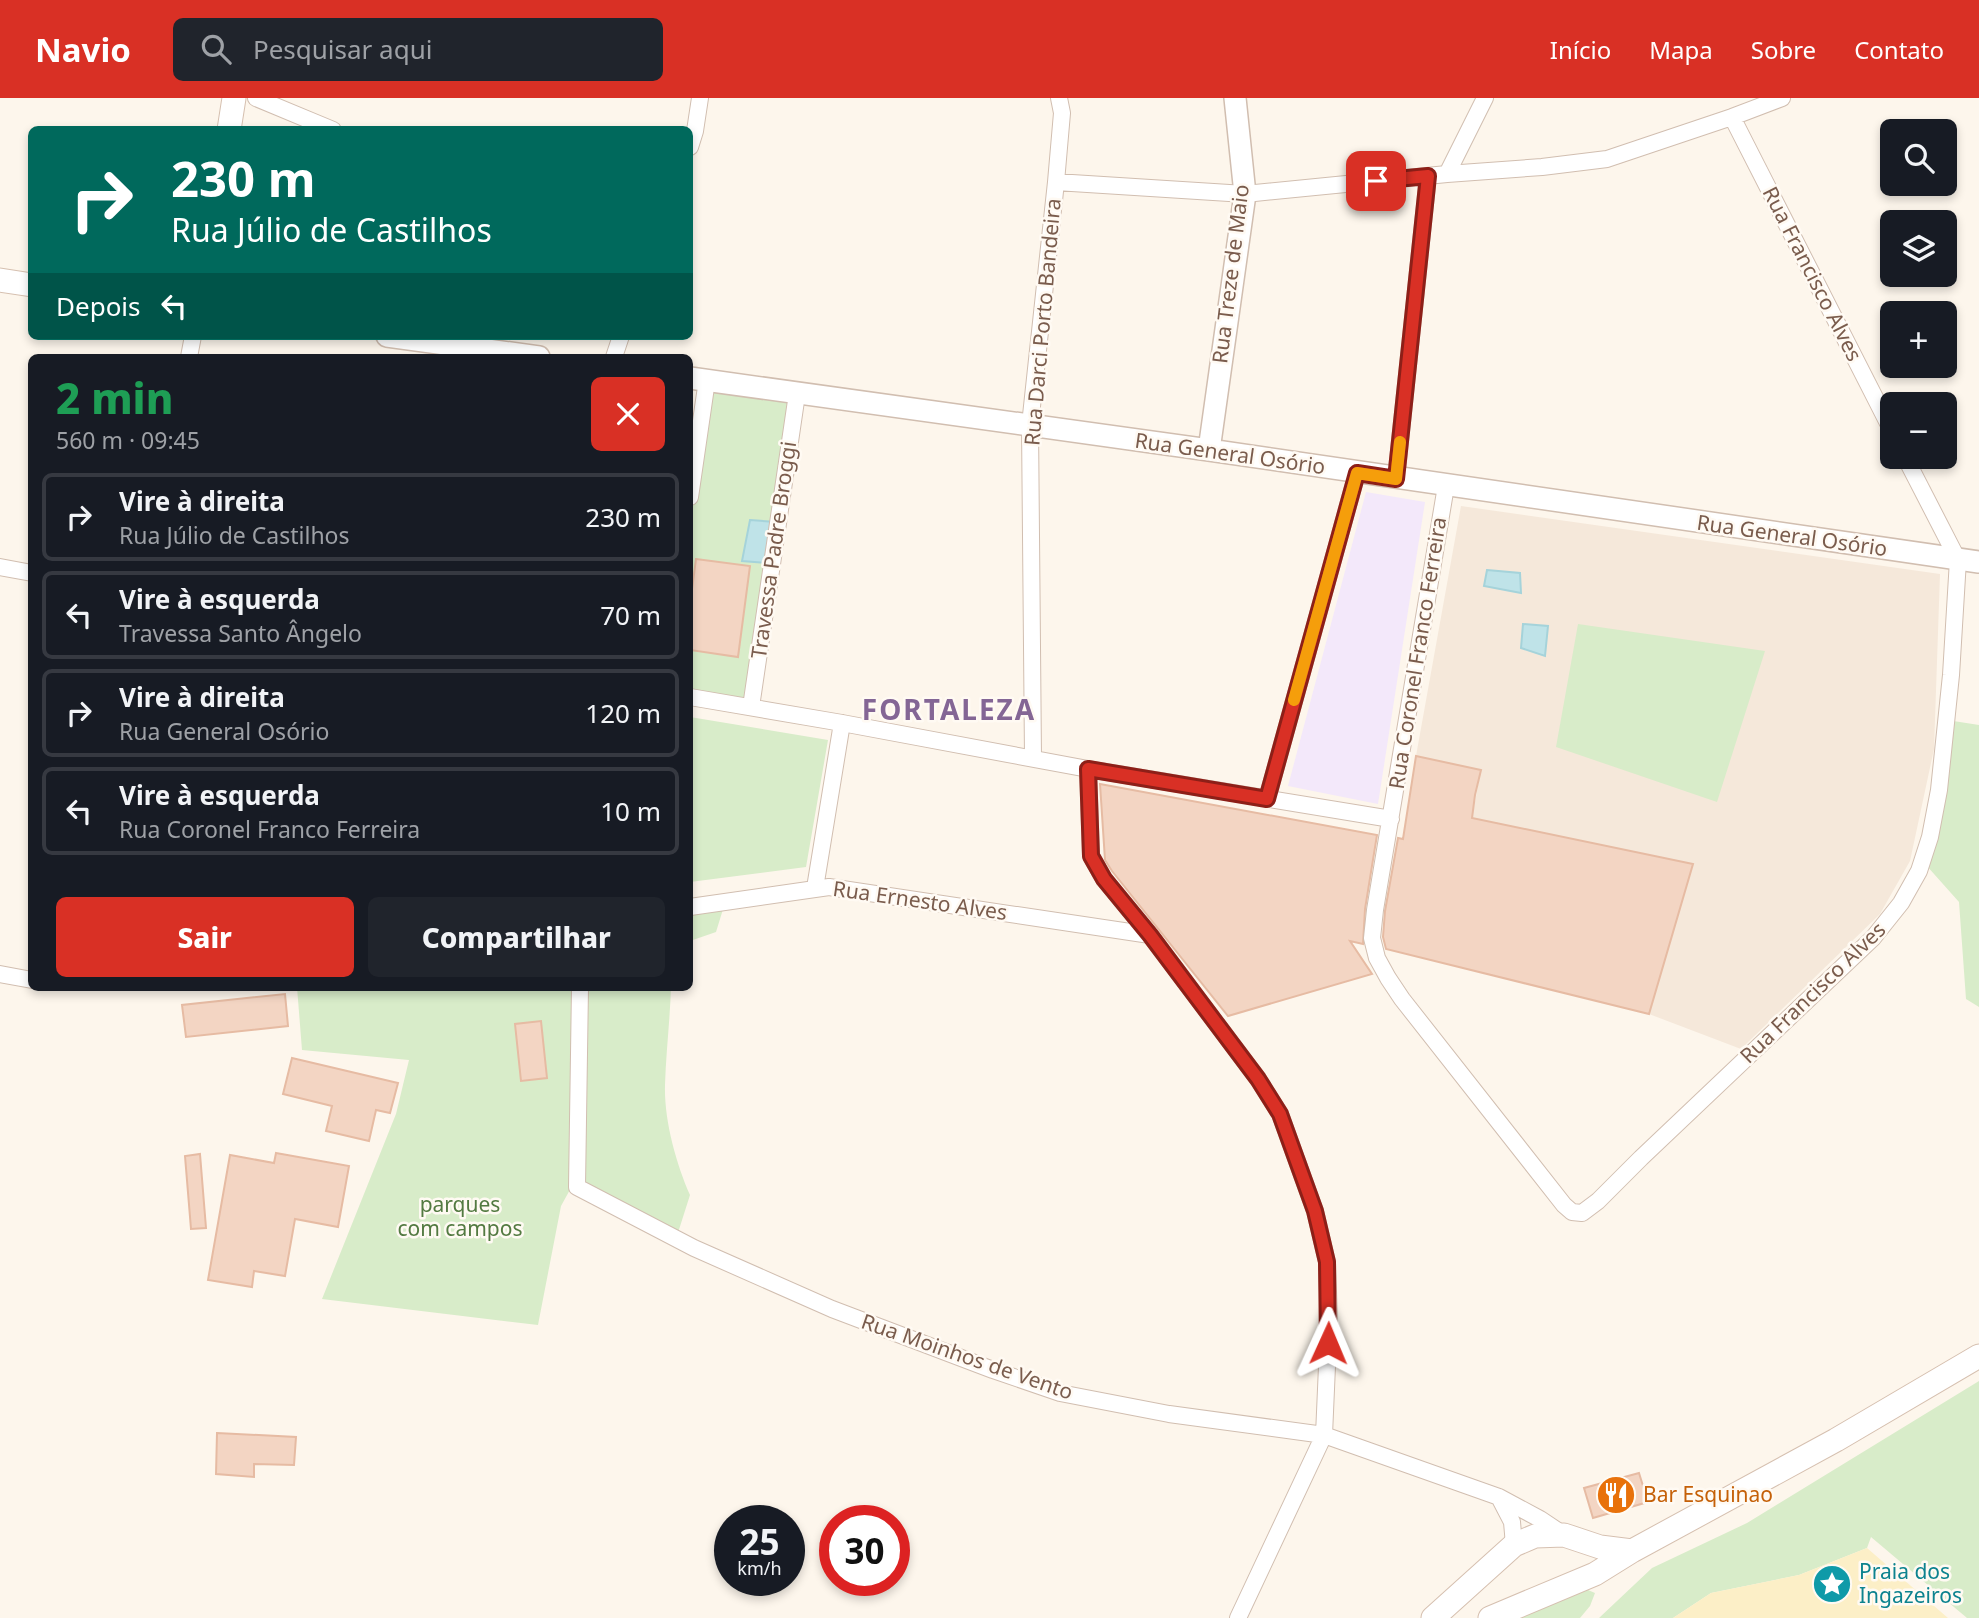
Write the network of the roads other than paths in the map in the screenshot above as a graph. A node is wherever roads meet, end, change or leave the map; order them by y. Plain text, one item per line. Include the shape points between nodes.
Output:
1 (234, 98) edge
2 (256, 98) edge
3 (701, 98) edge
4 (1059, 98) edge
5 (1235, 98) edge
6 (1485, 98) edge
7 (1782, 98) edge
8 (1732, 117) junction
9 (230, 126) edge
10 (323, 126) edge
11 (693, 137) edge
12 (1447, 174) junction
13 (1428, 176) junction
14 (1056, 182) junction
15 (1245, 194) junction
16 (0, 280) edge
17 (28, 284) edge
18 (416, 340) edge
19 (517, 354) edge
20 (698, 379) edge
21 (797, 394) junction
22 (1880, 407) edge
23 (1030, 425) junction
24 (1209, 450) junction
25 (693, 453) edge
26 (1912, 469) edge
27 (1357, 473) junction
28 (1396, 479) junction
29 (1446, 486) junction
30 (1969, 561) edge
31 (0, 567) edge
32 (28, 572) edge
33 (693, 697) edge
34 (751, 707) junction
35 (842, 723) junction
36 (1033, 757) junction
37 (1088, 769) junction
38 (1267, 799) junction
39 (1391, 819) junction
40 (815, 888) junction
41 (693, 906) edge
42 (1150, 935) junction
43 (0, 974) edge
44 (28, 979) edge
45 (580, 991) edge
46 (1564, 1205) joint
47 (1979, 1356) edge
48 (1324, 1435) junction
49 (1499, 1497) junction
50 (1564, 1535) junction
51 (1514, 1545) junction
52 (1632, 1551) junction
53 (1595, 1574) junction
54 (1458, 1594) junction
55 (1238, 1618) edge
56 (1433, 1618) edge
57 (1457, 1618) edge
58 (1490, 1618) edge

1 - 9 main road
2 - 10 street
3 - 11 street
4 - 14 street, Rua Darci Porto Bandeira via 1062,113
5 - 15 street, Rua Treze de Maio
6 - 12 street
7 - 8 street
8 - 12 street via 1607,159
8 - 22 street, Rua Francisco Alves
12 - 13 street
13 - 15 street
13 - 28 street
14 - 15 street
14 - 23 street, Rua Darci Porto Bandeira
15 - 24 street, Rua Treze de Maio
16 - 17 main road
18 - 19 street
20 - 21 street, Rua General Osório
20 - 25 street
21 - 23 street, Rua General Osório
21 - 34 street, Travessa Padre Broggi
23 - 24 street, Rua General Osório
23 - 36 street, Rua Darci Porto Bandeira
24 - 27 street, Rua General Osório
26 - 30 street
27 - 28 street, Rua General Osório
27 - 38 street
28 - 29 street, Rua General Osório
29 - 30 street, Rua General Osório
29 - 39 street, Rua Coronel Franco Ferreira
30 - 46 street, Rua Francisco Alves via 1930,838 1901,904 1873,938 1588,1211 1577,1213
31 - 32 street
33 - 34 street
34 - 35 street
35 - 36 street
35 - 40 street
36 - 37 street
37 - 38 street
37 - 42 street via 1091,856
38 - 39 street
39 - 46 street, Rua Coronel Franco Ferreira via 1375,910 1377,957 1402,999
40 - 41 street, Rua Ernesto Alves
40 - 42 street, Rua Ernesto Alves
42 - 48 street via 1258,1079 1280,1114 1299,1161 1327,1262
43 - 44 street
45 - 48 street, Rua Moinhos de Vento via 577,1187 694,1248 832,1309 1060,1393 1169,1414
47 - 52 main road
48 - 49 street, Rua Moinhos de Vento
48 - 55 street
49 - 50 street, Rua Moinhos de Vento
49 - 51 street via 1512,1522
50 - 51 main road via 1535,1536
50 - 52 main road
50 - 53 main road via 1587,1557
51 - 54 main road
52 - 53 main road
53 - 58 main road
54 - 56 main road
54 - 57 main road

